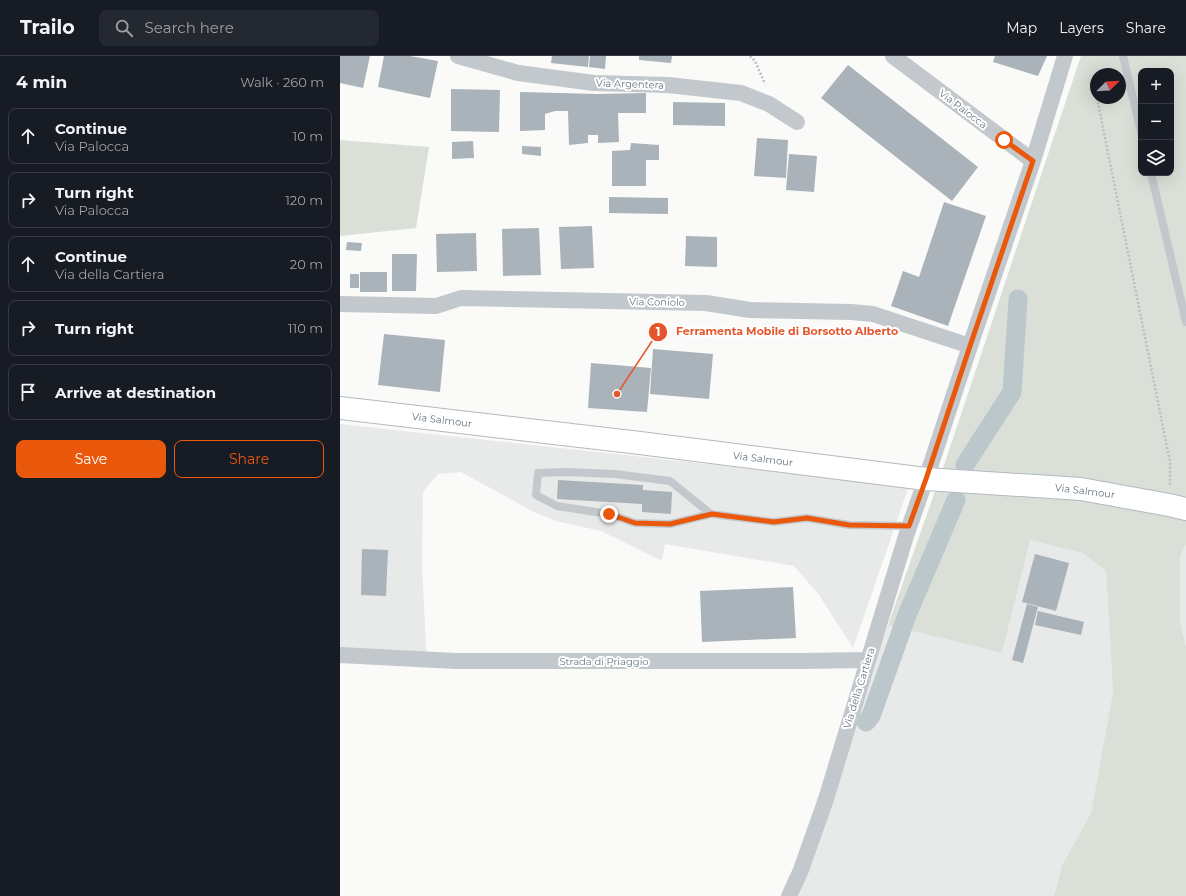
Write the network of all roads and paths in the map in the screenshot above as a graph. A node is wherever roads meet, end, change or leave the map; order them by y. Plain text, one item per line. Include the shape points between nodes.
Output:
1 (458, 56) edge
2 (750, 56) edge
3 (893, 56) edge
4 (1065, 56) edge
5 (1123, 56) edge
6 (769, 104) junction
7 (1098, 104) edge
8 (1138, 119) edge
9 (797, 122) dead end
10 (1033, 161) junction
11 (1152, 176) edge
12 (340, 304) edge
13 (1186, 322) edge
14 (970, 346) junction
15 (340, 408) edge
16 (926, 479) junction
17 (1178, 507) edge
18 (712, 514) junction
19 (909, 526) junction
20 (340, 655) edge
21 (868, 660) junction
22 (789, 896) edge

1 - 6 street, Via Argentera via 518,73 594,83 668,85 741,93
2 - 6 path via 769,92
3 - 10 street, Via Palocca
4 - 10 street
5 - 8 lane
6 - 9 street, Via Argentera
7 - 17 path
10 - 14 street
11 - 13 lane
12 - 14 street, Via Coniolo via 436,306 469,298 706,303 750,310 851,312 873,314
14 - 16 street
15 - 16 main road, Via Salmour
16 - 17 main road, Via Salmour via 1081,488
16 - 19 street, Via della Cartiera
18 - 18 lane via 670,524 635,523 609,514 557,506 536,495 538,473 615,474 670,481
18 - 19 lane via 774,522 807,518 849,525
19 - 21 street, Via della Cartiera
20 - 21 street, Strada di Priaggio via 455,661
21 - 22 street, Via della Cartiera via 826,799

